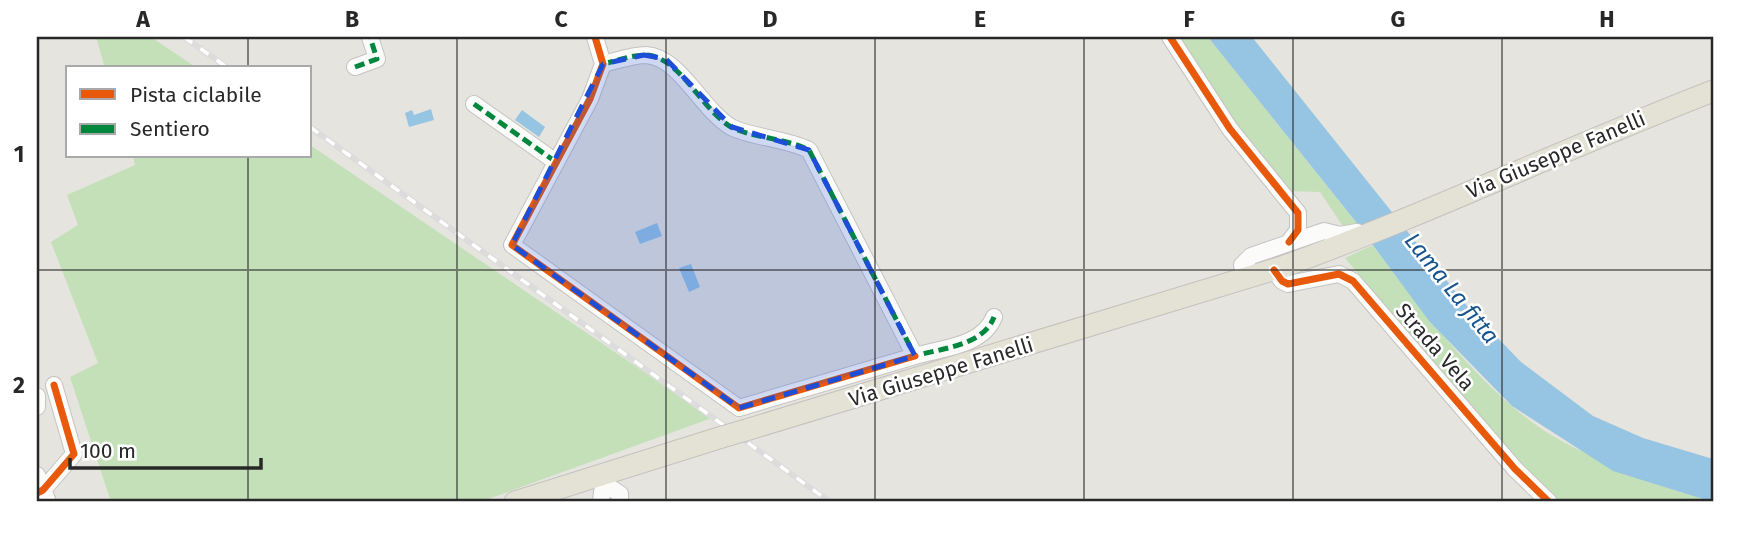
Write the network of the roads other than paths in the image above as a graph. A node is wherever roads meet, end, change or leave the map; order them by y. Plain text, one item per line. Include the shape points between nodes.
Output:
1 (370, 37) edge
2 (595, 37) edge
3 (1170, 37) edge
4 (603, 64) junction
5 (355, 67) dead end
6 (1713, 90) edge
7 (474, 104) dead end
8 (556, 162) junction
9 (1365, 237) junction
10 (1289, 242) junction
11 (1274, 270) junction
12 (1245, 279) junction
13 (993, 317) dead end
14 (915, 356) junction
15 (54, 385) dead end
16 (37, 396) edge
17 (37, 407) edge
18 (41, 490) edge
19 (515, 502) edge
20 (601, 502) edge
21 (620, 502) edge
22 (1549, 502) edge

1 - 5 street via 377,59
2 - 4 street
3 - 10 street via 1230,129 1298,213 1298,230
4 - 8 street
4 - 14 street via 644,55 666,59 700,100 732,127 809,150
6 - 9 main road, Via Giuseppe Fanelli
7 - 8 street
8 - 14 street via 512,245 739,408
9 - 10 street via 1356,231 1339,235 1324,231
9 - 11 main road, Via Giuseppe Fanelli
10 - 12 street via 1243,260
11 - 12 main road, Via Giuseppe Fanelli
11 - 22 street, Strada Vela via 1288,284 1339,274 1353,281 1515,469
12 - 19 main road, Via Giuseppe Fanelli, bridge
13 - 14 street via 979,338
15 - 18 street via 75,454
16 - 17 street
20 - 21 street via 602,492 611,488 620,494

